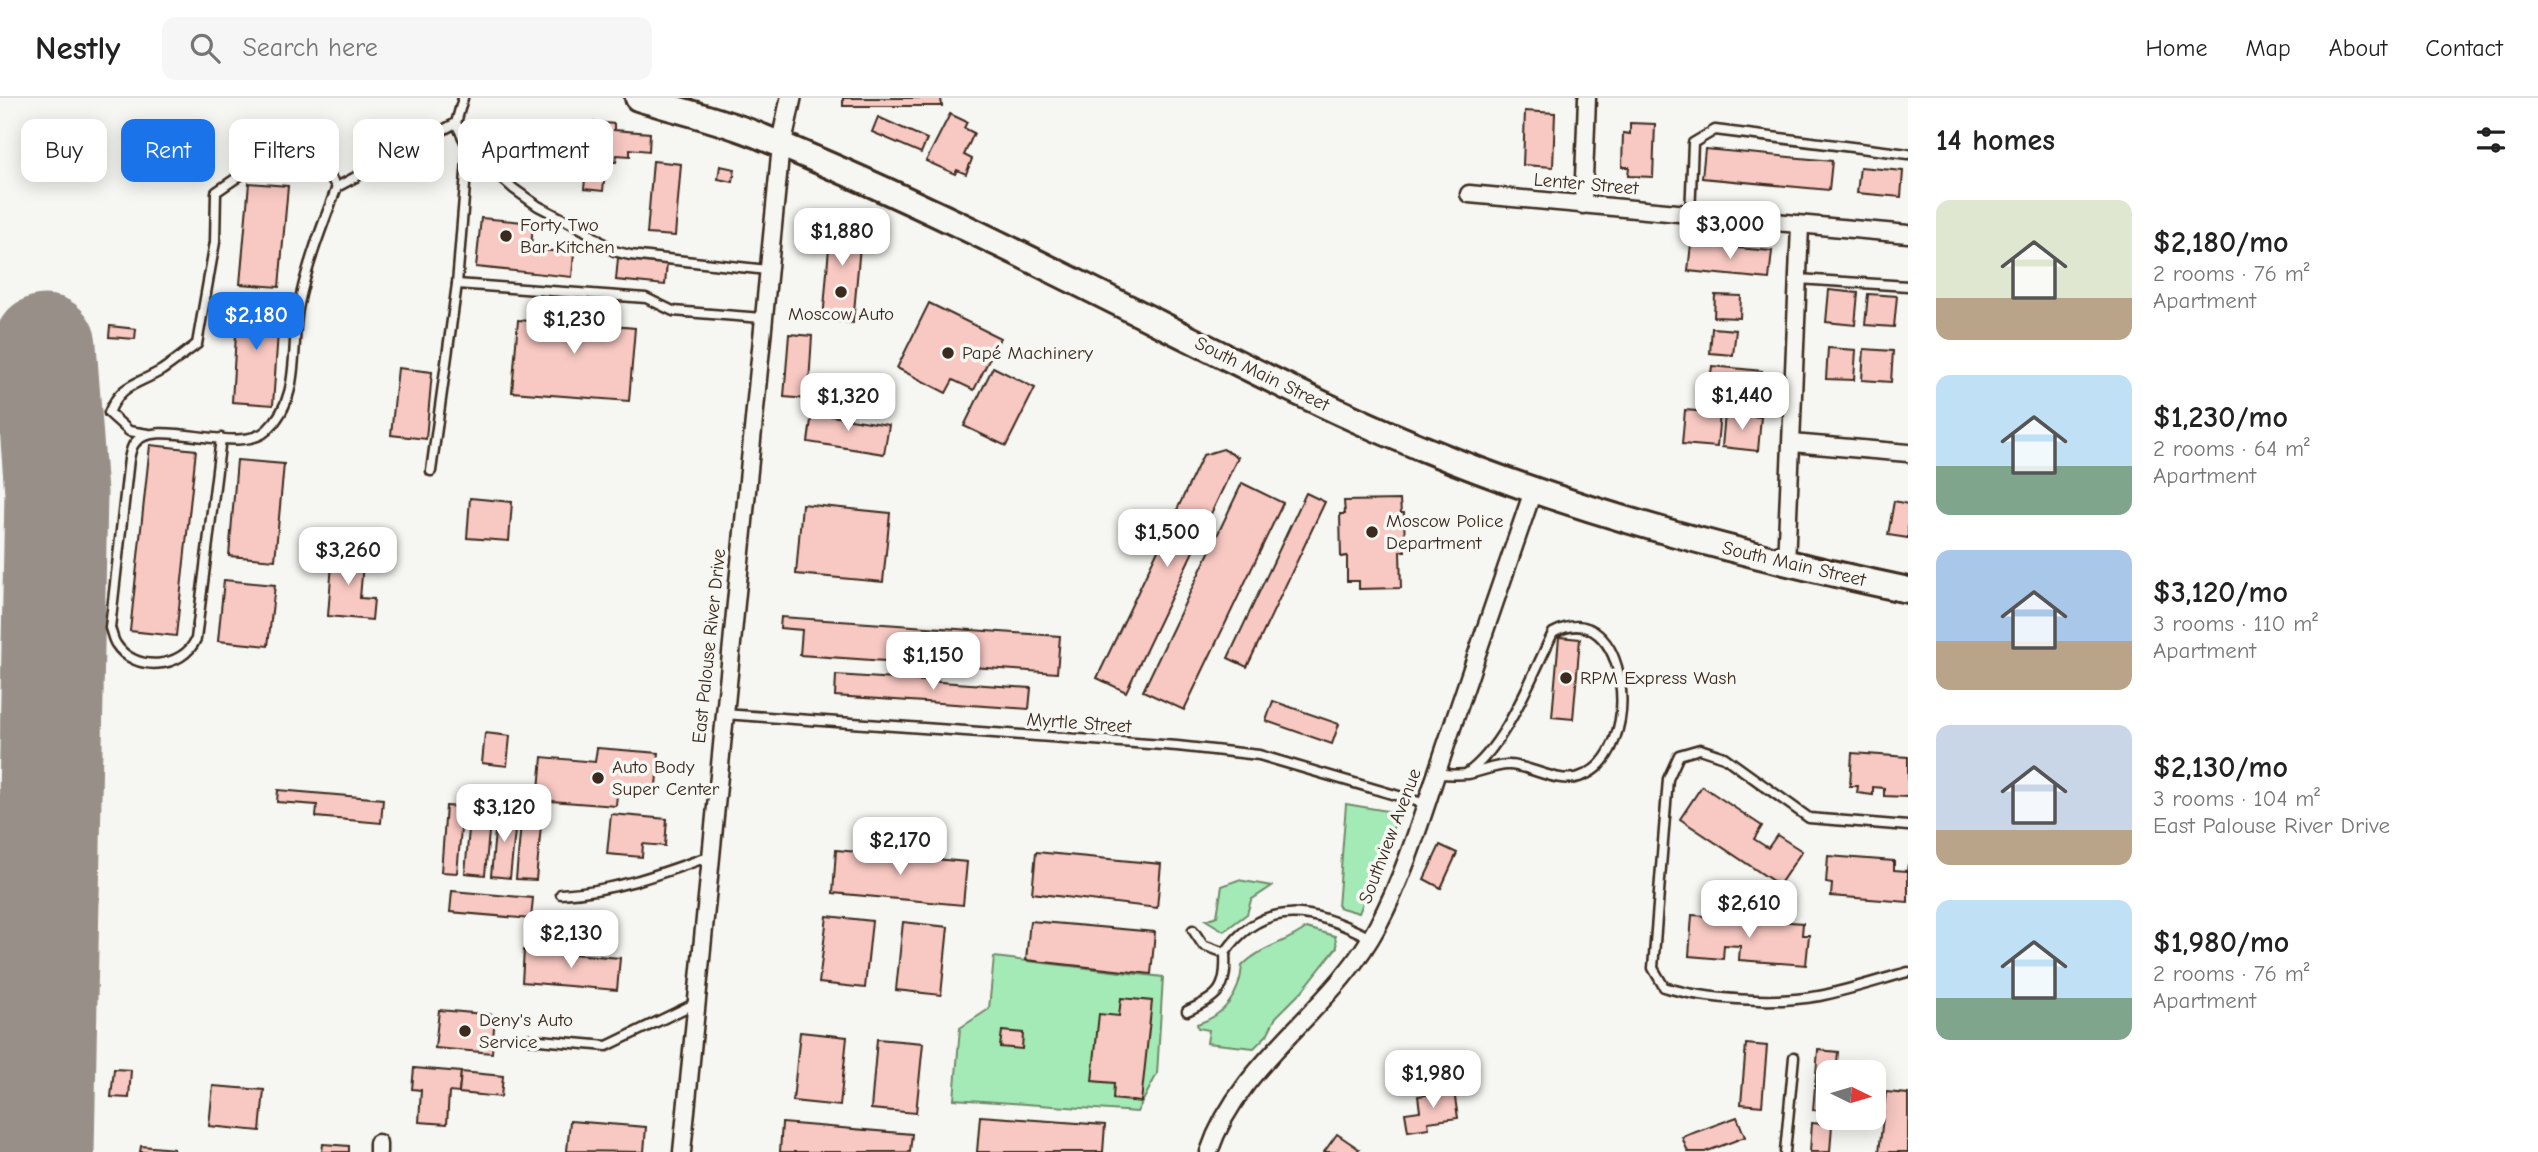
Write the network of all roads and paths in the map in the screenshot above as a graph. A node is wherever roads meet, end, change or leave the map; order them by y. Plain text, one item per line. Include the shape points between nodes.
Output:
1 (463, 98) edge
2 (791, 98) edge
3 (1587, 98) edge
4 (643, 99) edge
5 (456, 123) junction
6 (458, 127) edge
7 (781, 145) junction
8 (1908, 154) edge
9 (465, 182) edge
10 (509, 182) edge
11 (337, 187) junction
12 (1469, 194) dead end
13 (1583, 205) junction
14 (1690, 215) junction
15 (1800, 226) junction
16 (1908, 234) edge
17 (767, 270) junction
18 (1798, 279) junction
19 (457, 284) junction
20 (1908, 286) edge
21 (762, 318) junction
22 (148, 434) junction
23 (220, 438) junction
24 (1792, 443) junction
25 (1908, 453) edge
26 (431, 471) dead end
27 (1532, 491) junction
28 (1786, 564) junction
29 (1908, 590) edge
30 (724, 714) junction
31 (1436, 774) junction
32 (1466, 774) junction
33 (1426, 804) junction
34 (1908, 826) edge
35 (709, 856) junction
36 (561, 894) dead end
37 (1193, 930) dead end
38 (1370, 938) junction
39 (1226, 953) junction
40 (1908, 972) edge
41 (696, 1003) junction
42 (1186, 1011) dead end
43 (528, 1039) dead end
44 (1794, 1057) dead end
45 (682, 1152) edge
46 (1209, 1152) edge
47 (1785, 1152) edge

1 - 5 lane
2 - 7 street
3 - 13 street
4 - 7 highway, South Main Street
5 - 6 lane
5 - 11 lane
7 - 17 street, East Palouse River Drive
7 - 27 highway, South Main Street via 940,214 1289,388 1425,450
8 - 14 lane via 1715,130 1693,143
9 - 19 lane
10 - 17 lane via 538,206 614,251
11 - 22 lane via 315,154 295,146 216,192 215,242 197,344 160,371 134,382 115,398 109,413 129,431
11 - 23 lane via 298,309 291,388 281,413 265,433
12 - 13 street, Lenter Street
13 - 14 street, Lenter Street
14 - 15 street, Lenter Street
15 - 16 street, Lenter Street
15 - 18 street
17 - 21 street, East Palouse River Drive
18 - 20 lane
18 - 24 street
19 - 21 lane via 646,298 673,311
19 - 26 lane
21 - 30 street, East Palouse River Drive
22 - 23 lane
22 - 23 lane via 134,443 129,459 110,628 116,645 131,658 148,663 178,660 196,639
24 - 25 street
24 - 28 street
27 - 28 highway, South Main Street via 1591,512
27 - 31 street, Southview Avenue
28 - 29 highway, South Main Street
30 - 33 lane, Myrtle Street via 1259,755
30 - 35 street, East Palouse River Drive
31 - 32 lane
31 - 33 street, Southview Avenue
32 - 32 lane via 1510,764 1576,779 1595,769 1613,741 1623,705 1620,675 1605,641 1587,627 1567,625 1553,633 1498,741 1483,762
33 - 38 street, Southview Avenue
34 - 40 lane via 1809,818 1724,757 1700,749 1679,755 1668,779 1653,968 1664,987 1688,995 1783,999 1819,996
35 - 36 lane via 600,892
35 - 41 street, East Palouse River Drive
37 - 39 lane via 1203,945
38 - 39 lane via 1347,925 1298,912 1257,923
38 - 46 street, Southview Avenue via 1325,996 1240,1088
39 - 42 lane via 1226,976 1218,994
41 - 43 lane via 607,1046
41 - 45 street, East Palouse River Drive
44 - 47 lane

